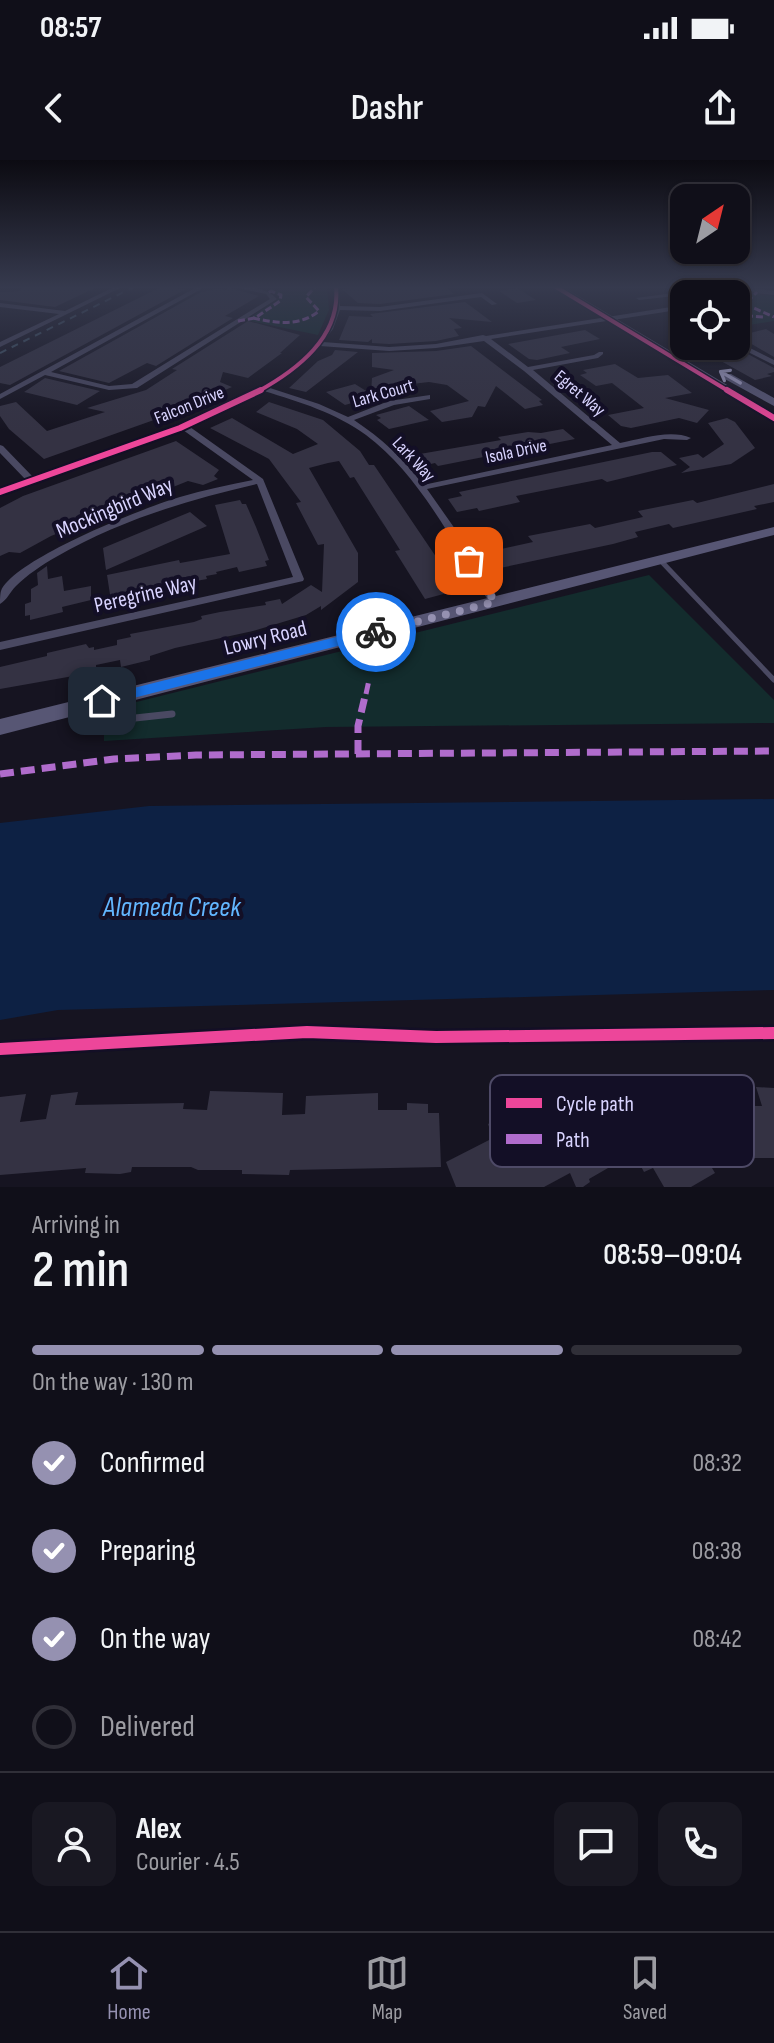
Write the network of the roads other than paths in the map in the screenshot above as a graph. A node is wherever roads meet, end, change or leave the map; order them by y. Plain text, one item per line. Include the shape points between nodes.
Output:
1 (21, 335) edge
2 (114, 335) edge
3 (216, 335) edge
4 (326, 335) edge
5 (487, 335) edge
6 (644, 335) edge
7 (649, 335) edge
8 (483, 337) junction
9 (320, 344) junction
10 (0, 345) edge
11 (750, 350) edge
12 (601, 353) dead end
13 (774, 363) edge
14 (527, 369) junction
15 (44, 373) junction
16 (265, 389) junction
17 (0, 397) edge
18 (427, 397) dead end
19 (774, 403) edge
20 (774, 418) edge
21 (348, 420) junction
22 (183, 426) junction
23 (687, 438) dead end
24 (618, 446) junction
25 (0, 448) edge
26 (31, 480) junction
27 (260, 481) junction
28 (421, 488) junction
29 (0, 492) edge
30 (774, 531) edge
31 (661, 561) junction
32 (0, 600) edge
33 (495, 602) junction
34 (0, 646) edge
35 (774, 680) edge
36 (72, 709) junction
37 (172, 714) dead end
38 (0, 727) edge

1 - 10 street
2 - 15 street
3 - 15 street via 134,386 109,388
4 - 9 street, Falcon Drive
5 - 8 street
6 - 20 main road
19 -> 7 main road
8 - 9 street via 389,349
8 - 14 street, Egret Way
9 - 16 street, Falcon Drive
11 - 13 street
12 - 14 street
14 - 24 street, Egret Way
15 - 17 street
16 - 21 street, Lark Way
16 - 22 street, Falcon Drive
18 - 21 street, Lark Court via 392,403
21 - 28 street, Lark Way via 387,450
22 - 26 street, Falcon Drive
22 - 27 street
23 - 24 street, Isola Drive
24 - 28 street, Isola Drive
25 - 26 street
26 - 29 street, Falcon Drive
27 - 32 street, Mockingbird Way via 178,501 35,563
27 - 34 street, Peregrine Way via 299,579
28 - 33 street, Lark Way
30 - 31 main road, Lowry Road
31 - 33 main road, Lowry Road
31 - 35 lane
33 - 36 main road, Lowry Road
36 - 37 lane via 76,724 87,730
36 - 38 main road, Lowry Road

